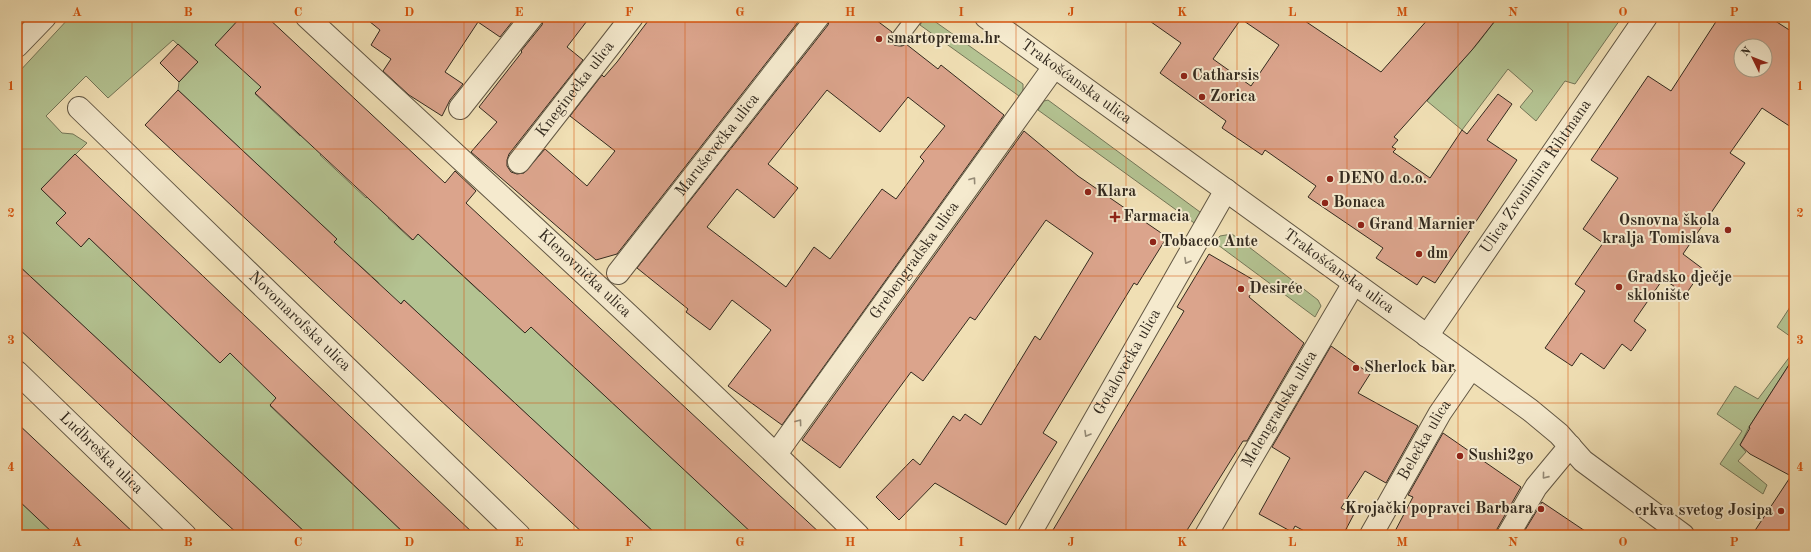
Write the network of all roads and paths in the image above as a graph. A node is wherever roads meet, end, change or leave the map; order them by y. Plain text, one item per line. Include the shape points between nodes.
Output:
1 (45, 17) edge
2 (307, 17) edge
3 (532, 17) edge
4 (632, 17) edge
5 (818, 17) edge
6 (915, 17) edge
7 (986, 17) edge
8 (1646, 17) edge
9 (899, 38) dead end
10 (17, 46) edge
11 (1054, 67) junction
12 (79, 108) dead end
13 (460, 108) dead end
14 (518, 162) dead end
15 (1226, 190) junction
16 (618, 272) dead end
17 (1354, 283) junction
18 (1427, 336) junction
19 (1471, 368) junction
20 (17, 372) edge
21 (1570, 446) junction
22 (776, 454) junction
23 (185, 535) edge
24 (518, 535) edge
25 (858, 535) edge
26 (1029, 535) edge
27 (1206, 535) edge
28 (1371, 535) edge
29 (1508, 535) edge
30 (1683, 535) edge

1 - 10 street
2 - 22 street, Klenovnička ulica via 496,190
3 - 13 street
4 - 14 street, Kneginečka ulica
5 - 16 street, Maruševečka ulica
6 - 9 lane
7 - 11 street, Trakošćanska ulica
8 - 18 street, Ulica Zvonimira Rihtmana
11 - 15 street, Trakošćanska ulica
22 -> 11 street, Grebengradska ulica
12 - 24 street, Novomarofska ulica
15 - 17 street, Trakošćanska ulica
15 -> 26 street, Gotalovečka ulica
17 - 18 street, Trakošćanska ulica
17 - 27 street, Melengradska ulica
18 - 19 street, Trakošćanska ulica
19 - 21 street, Trakošćanska ulica via 1544,420
19 - 28 street, Belečka ulica via 1440,413
20 - 23 street, Ludbreška ulica
21 -> 29 street via 1536,487
21 - 30 street, Trakošćanska ulica via 1583,462
22 - 25 street, Klenovnička ulica

